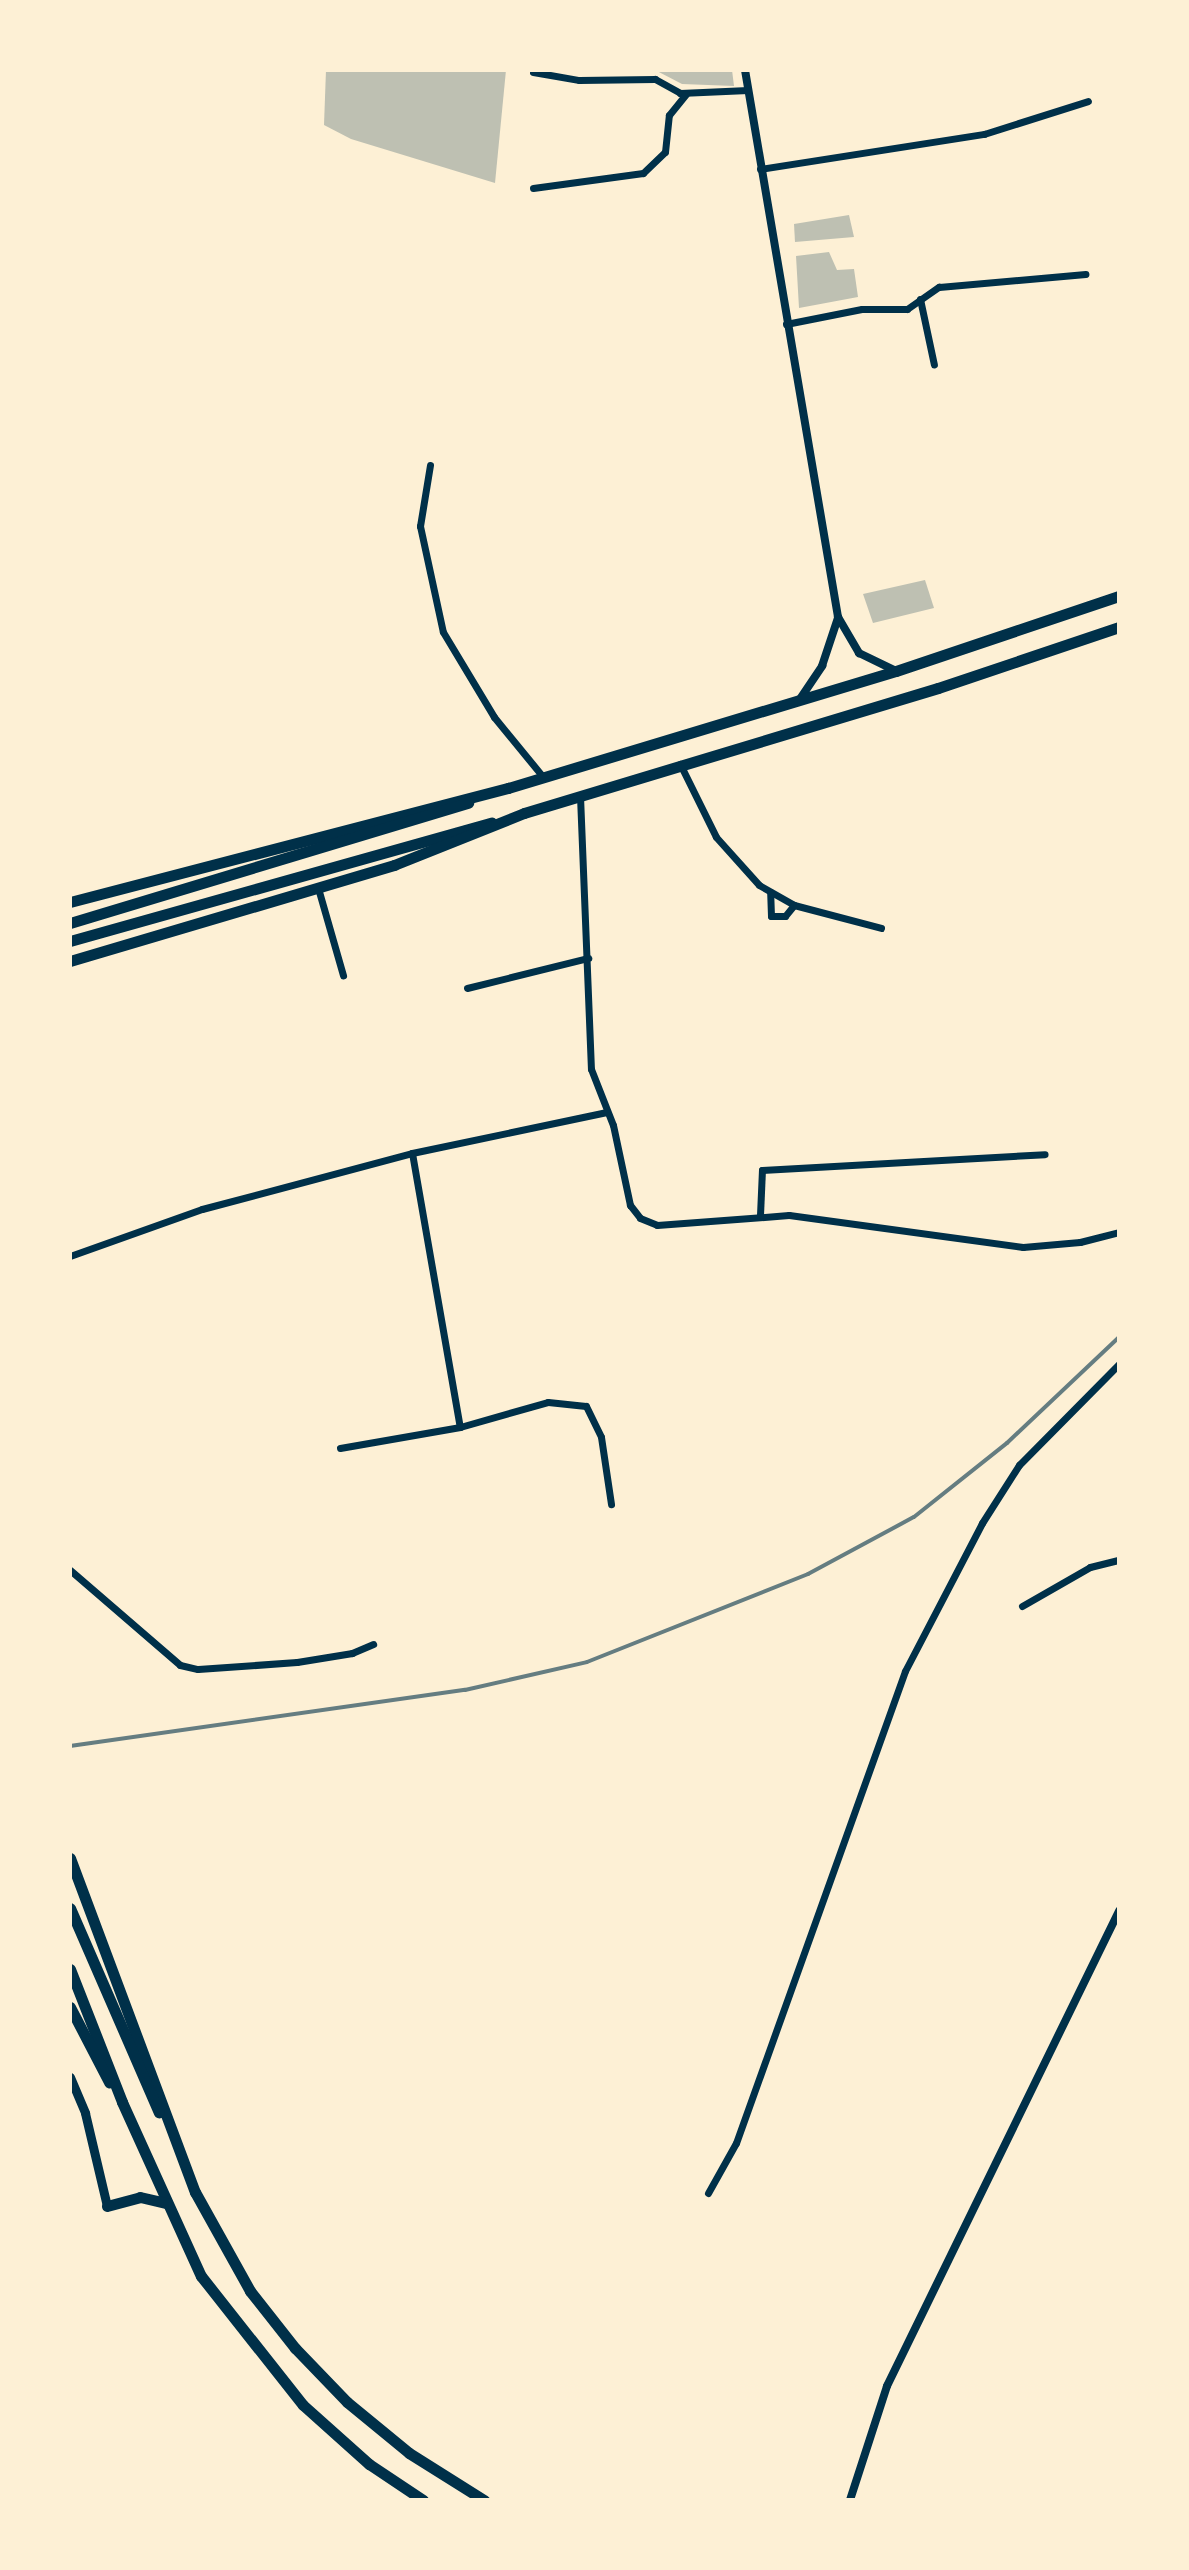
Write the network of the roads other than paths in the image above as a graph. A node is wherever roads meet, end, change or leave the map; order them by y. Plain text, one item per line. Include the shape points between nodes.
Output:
1 (745, 70) edge
2 (533, 72) edge
3 (748, 90) junction
4 (686, 94) junction
5 (1088, 101) dead end
6 (760, 169) junction
7 (533, 188) dead end
8 (1085, 274) dead end
9 (920, 299) junction
10 (786, 324) junction
11 (934, 365) dead end
12 (430, 465) dead end
13 (1119, 596) edge
14 (838, 617) junction
15 (1119, 627) edge
16 (896, 671) junction
17 (800, 700) junction
18 (680, 764) junction
19 (544, 778) junction
20 (508, 788) junction
21 (580, 796) junction
22 (524, 813) junction
23 (318, 888) junction
24 (770, 892) junction
25 (70, 902) edge
26 (794, 905) junction
27 (70, 923) edge
28 (881, 928) dead end
29 (70, 941) edge
30 (588, 958) junction
31 (70, 961) edge
32 (343, 975) dead end
33 (467, 988) dead end
34 (607, 1112) junction
35 (412, 1153) junction
36 (1045, 1154) dead end
37 (760, 1215) junction
38 (1119, 1232) edge
39 (70, 1256) edge
40 (1119, 1364) edge
41 (460, 1427) junction
42 (340, 1448) dead end
43 (611, 1504) dead end
44 (1119, 1560) edge
45 (70, 1570) edge
46 (1022, 1606) dead end
47 (373, 1644) dead end
48 (70, 1858) edge
49 (70, 1908) edge
50 (1119, 1911) edge
51 (70, 1969) edge
52 (70, 2007) edge
53 (70, 2077) edge
54 (122, 2102) junction
55 (195, 2192) junction
56 (708, 2193) dead end
57 (165, 2203) junction
58 (107, 2206) joint
59 (423, 2500) edge
60 (484, 2500) edge
61 (850, 2500) edge

1 - 3 street
2 - 4 street via 579,80 655,79
3 - 4 street
3 - 6 street
4 - 7 street via 669,115 665,152 643,173
5 - 6 street via 984,134
6 - 10 street
8 - 9 street via 953,285
9 - 10 street via 907,309 862,309
9 - 11 street
10 - 14 street
12 - 19 street via 420,526 443,632 494,717
13 - 16 main road
14 - 16 street via 859,653
14 - 17 street via 822,666
15 - 18 main road via 938,688
16 - 17 main road
17 - 19 main road
18 - 21 main road
18 - 24 street via 716,837
19 - 20 main road
20 - 25 main road
20 - 27 main road via 390,830
21 - 22 main road
21 - 30 street
22 - 23 main road via 464,841
22 - 29 main road
23 - 31 main road
23 - 32 street
24 - 26 street
24 - 26 street via 771,916 785,916
26 - 28 street
30 - 33 street
30 - 34 street via 591,1069
34 - 35 street
34 - 37 street via 630,1205 640,1218 657,1225
35 - 39 street via 202,1209
35 - 41 street
36 - 37 street via 762,1170
37 - 38 street via 979,1237 1023,1247
40 - 56 street via 1019,1465 982,1523 905,1671 736,2143
41 - 42 street
41 - 43 street via 548,1402 586,1406 601,1437
44 - 46 street via 1090,1567
45 - 47 street via 180,1665 198,1669 330,1659
48 - 55 main road
49 - 55 main road
50 - 61 street via 887,2386
51 - 54 main road
52 - 54 main road
53 - 58 main road via 85,2113
54 - 57 main road
55 - 60 main road via 250,2291 295,2348 347,2402 409,2453
57 - 58 main road via 140,2197
57 - 59 main road via 201,2276 269,2366 369,2464

